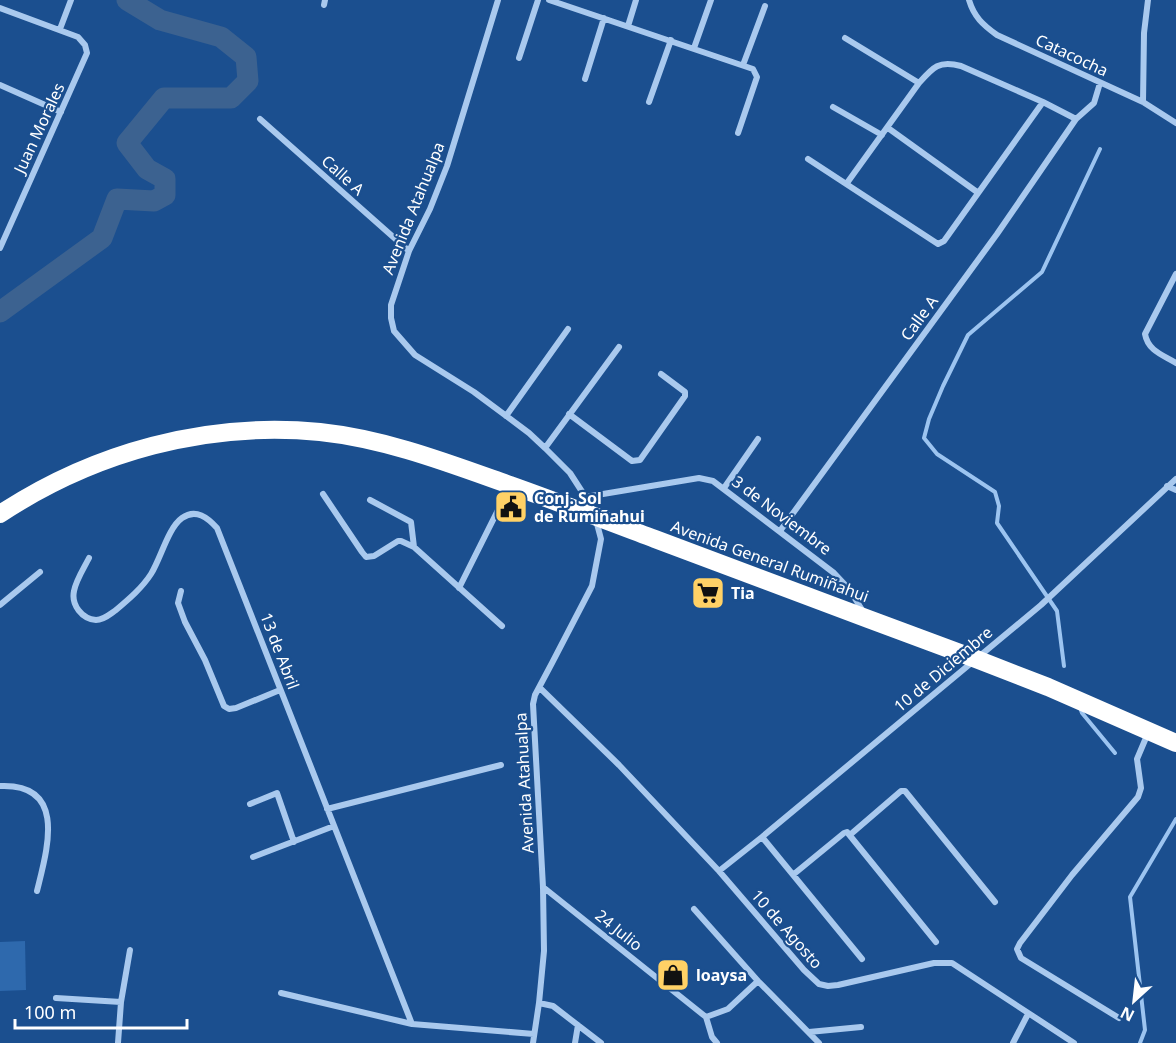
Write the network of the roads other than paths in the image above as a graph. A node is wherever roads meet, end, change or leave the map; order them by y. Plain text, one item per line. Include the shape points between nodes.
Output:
1 (71, 0) edge
2 (498, 0) edge
3 (538, 0) edge
4 (550, 0) edge
5 (636, 0) edge
6 (711, 0) edge
7 (969, 0) edge
8 (1148, 0) edge
9 (765, 6) dead end
10 (0, 8) edge
11 (604, 18) junction
12 (628, 26) junction
13 (60, 29) junction
14 (844, 38) dead end
15 (671, 40) junction
16 (694, 48) junction
17 (519, 58) dead end
18 (743, 64) junction
19 (585, 79) dead end
20 (919, 83) junction
21 (1100, 83) junction
22 (0, 86) edge
23 (649, 102) dead end
24 (1043, 102) junction
25 (1143, 102) junction
26 (833, 107) dead end
27 (61, 112) junction
28 (260, 119) dead end
29 (1077, 119) junction
30 (1176, 123) edge
31 (888, 128) junction
32 (738, 133) dead end
33 (882, 135) junction
34 (808, 159) dead end
35 (847, 183) junction
36 (977, 192) junction
37 (3, 232) edge
38 (0, 248) edge
39 (409, 251) junction
40 (1176, 274) edge
41 (568, 329) dead end
42 (619, 347) dead end
43 (1176, 363) edge
44 (661, 374) dead end
45 (570, 414) junction
46 (506, 416) junction
47 (758, 439) dead end
48 (545, 448) junction
49 (1176, 479) edge
50 (510, 485) junction
51 (1167, 486) junction
52 (724, 488) junction
53 (1176, 490) edge
54 (323, 494) dead end
55 (585, 497) junction
56 (370, 501) dead end
57 (0, 514) edge
58 (594, 516) junction
59 (780, 531) junction
60 (414, 547) junction
61 (89, 558) dead end
62 (40, 572) dead end
63 (459, 588) junction
64 (181, 591) dead end
65 (0, 605) edge
66 (867, 618) junction
67 (502, 626) dead end
68 (976, 659) junction
69 (540, 688) junction
70 (280, 690) junction
71 (1149, 730) junction
72 (1176, 743) edge
73 (501, 765) dead end
74 (0, 786) edge
75 (250, 804) dead end
76 (327, 809) junction
77 (334, 826) junction
78 (851, 834) junction
79 (762, 837) junction
80 (294, 842) junction
81 (253, 857) dead end
82 (719, 871) junction
83 (794, 874) junction
84 (543, 887) junction
85 (37, 891) dead end
86 (995, 902) dead end
87 (694, 909) dead end
88 (936, 942) dead end
89 (130, 950) dead end
90 (862, 959) dead end
91 (758, 981) junction
92 (281, 993) dead end
93 (56, 998) dead end
94 (121, 1002) junction
95 (539, 1004) junction
96 (1028, 1014) junction
97 (706, 1017) junction
98 (1119, 1018) dead end
99 (412, 1024) junction
100 (578, 1025) junction
101 (861, 1028) dead end
102 (809, 1032) junction
103 (534, 1034) junction
104 (118, 1043) edge
105 (533, 1043) edge
106 (575, 1043) edge
107 (601, 1043) edge
108 (717, 1043) edge
109 (819, 1043) edge
110 (1013, 1043) edge
111 (1074, 1043) edge

1 - 13 street
2 - 39 street, Avenida Atahualpa via 447,166
3 - 17 street
4 - 11 street
5 - 12 street
6 - 16 street
7 - 21 street, Catacocha via 983,26 997,35
8 - 25 street
9 - 18 street
10 - 13 street
11 - 12 street
11 - 19 street
12 - 15 street
13 - 27 street, Juan Morales via 78,38 87,53
14 - 20 street
15 - 16 street
15 - 23 street
16 - 18 street
18 - 32 street via 753,69 757,77
20 - 24 street via 937,65 952,64
20 - 31 street
21 - 25 street, Catacocha
21 - 29 street, Calle A via 1094,103
22 - 27 street
24 - 29 street
24 - 36 street
25 - 30 street, Catacocha
26 - 33 street
27 - 37 street, Juan Morales
28 - 39 street, Calle A
29 - 59 street, Calle A
31 - 33 street
31 - 36 street
33 - 35 street
34 - 35 street
35 - 36 street via 938,244
37 - 38 street, Juan Morales
39 - 46 street, Avenida Atahualpa via 391,305 394,331 415,355
40 - 43 street via 1146,334 1148,345
41 - 46 street
42 - 45 street
44 - 45 street via 682,389 685,396 636,462
45 - 48 street
46 - 48 street, Avenida Atahualpa
47 - 52 street
48 - 55 street, Avenida Atahualpa via 570,473
49 - 51 street, 10 de Diciembre
50 - 57 highway, Avenida General Rumiñahui via 423,455 364,440 279,429 236,431 157,443 82,468
50 - 58 highway, Avenida General Rumiñahui
50 - 63 street
51 - 53 street
51 - 68 street, 10 de Diciembre via 1057,591
52 - 55 street, 3 de Noviembre via 699,478
52 - 59 street, 3 de Noviembre
54 - 60 street via 366,556 374,556 398,541
55 - 58 street, Avenida Atahualpa
56 - 60 street via 411,522
58 - 66 highway, Avenida General Rumiñahui
58 - 69 street, Avenida Atahualpa via 601,539 592,586
59 - 66 street, 3 de Noviembre via 834,573
60 - 63 street
61 - 70 street, 13 de Abril via 74,599 82,615 95,620 105,618 130,598 151,574 175,525 183,517 206,517 217,528
62 - 65 street
63 - 67 street
64 - 70 street via 178,603 184,622 224,706 236,708
66 - 68 highway, Avenida General Rumiñahui
68 - 71 highway, Avenida General Rumiñahui
68 - 79 street, 10 de Diciembre
69 - 82 street, 10 de Agosto
69 - 84 street, Avenida Atahualpa via 533,704
70 - 76 street, 13 de Abril
71 - 72 highway, Avenida General Rumiñahui
71 - 98 street via 1137,759 1138,797 1072,875 1017,949 1021,958
73 - 76 street
74 - 85 street via 25,789 46,810 50,829
75 - 80 street via 277,793
76 - 77 street, 13 de Abril
77 - 80 street
77 - 99 street, 13 de Abril
78 - 83 street via 844,833
78 - 86 street via 905,791
78 - 88 street
79 - 82 street, 10 de Diciembre
79 - 83 street
80 - 81 street
82 - 96 street, 10 de Agosto via 819,984 838,985 945,962 961,968
83 - 90 street
84 - 95 street, Avenida Atahualpa via 544,951
84 - 97 street, 24 Julio
87 - 91 street
89 - 94 street
91 - 97 street via 728,1009
91 - 102 street
92 - 99 street
93 - 94 street
94 - 104 street
95 - 100 street via 554,1006
95 - 103 street, Avenida Atahualpa
96 - 110 street
96 - 111 street, 10 de Agosto
97 - 108 street
99 - 103 street
100 - 106 street
100 - 107 street
101 - 102 street
102 - 109 street
103 - 105 street, Avenida Atahualpa

